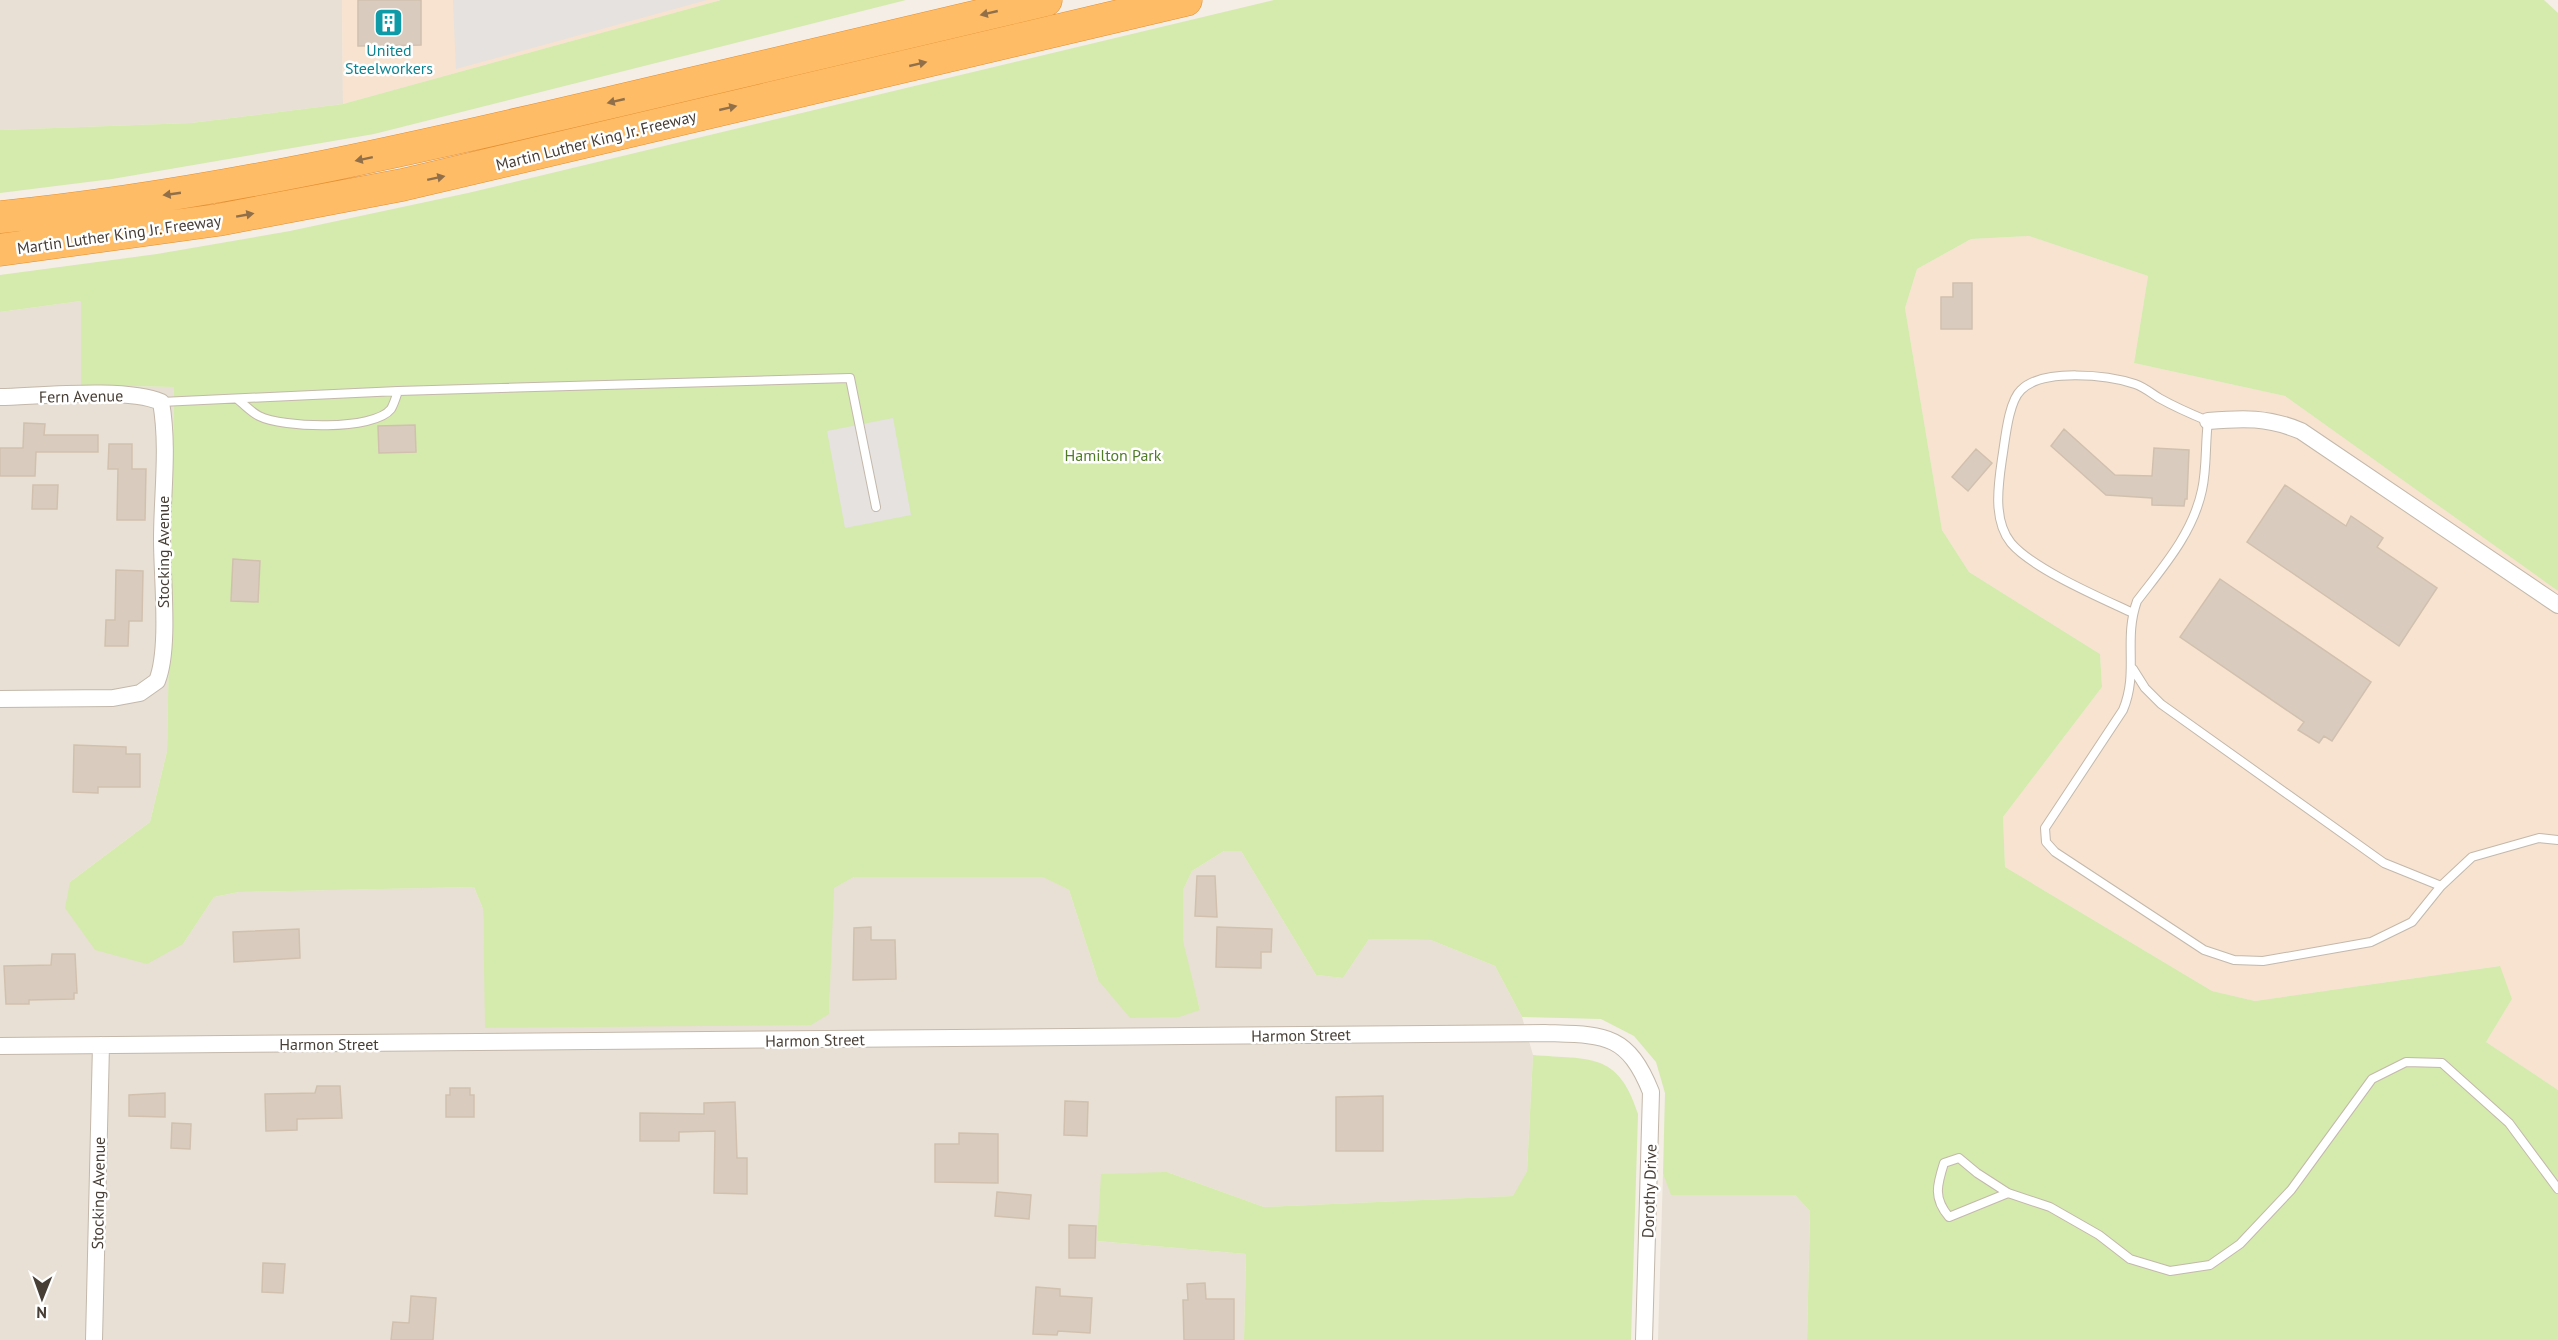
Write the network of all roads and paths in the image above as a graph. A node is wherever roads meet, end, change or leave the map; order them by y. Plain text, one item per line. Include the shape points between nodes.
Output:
1 (964, 0) edge
2 (1046, 0) edge
3 (1186, 0) edge
4 (659, 91) junction
5 (0, 217) edge
6 (0, 250) edge
7 (398, 392) junction
8 (0, 397) edge
9 (237, 399) junction
10 (161, 402) junction
11 (2208, 421) junction
12 (876, 507) dead end
13 (2558, 606) edge
14 (2133, 613) junction
15 (2132, 669) junction
16 (0, 699) edge
17 (2558, 840) edge
18 (2441, 886) junction
19 (101, 1045) junction
20 (0, 1046) edge
21 (1627, 1049) joint
22 (2558, 1189) edge
23 (2008, 1193) junction
24 (94, 1340) edge
25 (1644, 1340) edge

1 - 4 highway via 881,21
2 -> 4 highway, Martin Luther King Jr. Freeway
6 -> 3 highway, Martin Luther King Jr. Freeway via 218,220 402,185
4 -> 5 highway, Martin Luther King Jr. Freeway via 305,171
7 - 9 lane
7 - 9 lane via 391,409 383,414 367,422 340,424 306,424 259,416
7 - 12 lane via 850,378
8 - 10 street, Fern Avenue via 124,395
9 - 10 lane
10 - 16 street, Stocking Avenue via 165,438 164,656 157,681 140,693 113,698
11 - 13 street via 2250,418 2301,431
11 - 14 lane via 2205,470 2195,514 2184,538 2137,601
11 - 14 lane via 2138,385 2092,376 2049,378 2028,385 2019,391 2013,405 2000,472 1998,507 2005,533 2035,562
14 - 15 lane via 2129,639
15 - 18 lane via 2161,704 2384,863
15 - 18 lane via 2130,694 2123,710 2045,828 2046,842 2055,852 2204,950 2234,960 2263,961 2371,942 2412,922
17 - 18 lane via 2539,838 2472,856
19 - 20 street, Harmon Street
19 - 21 street, Harmon Street via 1545,1033 1596,1035
19 - 24 street, Stocking Avenue
21 - 25 street, Dorothy Drive via 1642,1069 1651,1092
22 - 23 lane via 2509,1123 2442,1063 2406,1062 2372,1079 2291,1190 2240,1244 2210,1264 2169,1271 2130,1259 2099,1235 2050,1207
23 - 23 lane via 1949,1217 1940,1206 1938,1184 1944,1163 1959,1158

